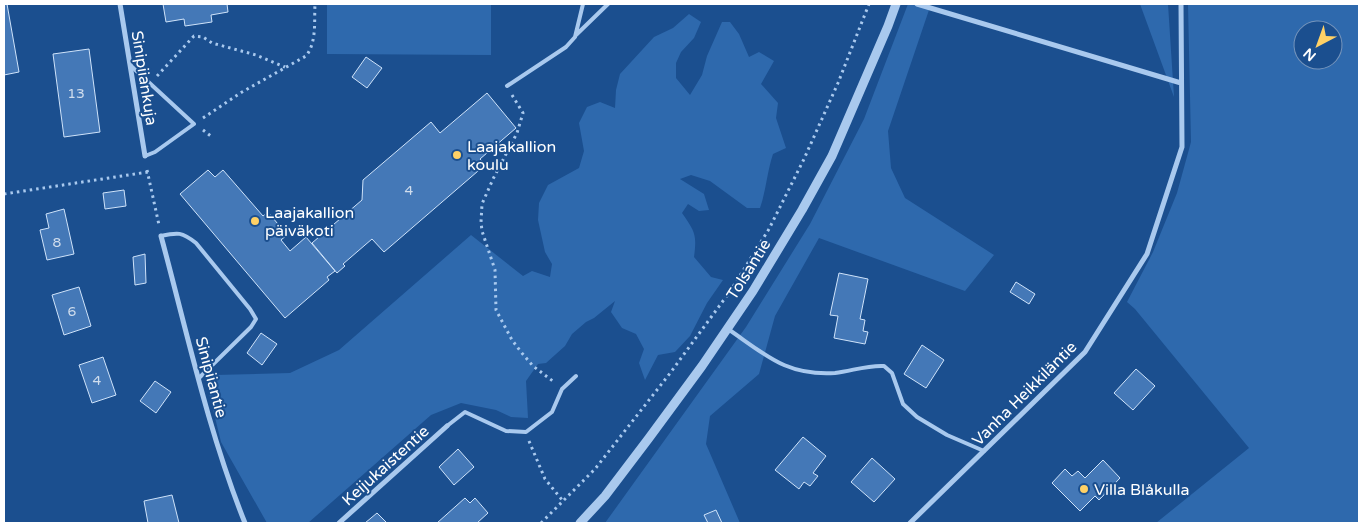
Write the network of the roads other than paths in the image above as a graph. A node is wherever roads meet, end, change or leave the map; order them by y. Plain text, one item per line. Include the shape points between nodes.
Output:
1 (120, 4) edge
2 (583, 4) edge
3 (608, 4) edge
4 (896, 4) edge
5 (917, 4) edge
6 (1181, 4) edge
7 (575, 37) junction
8 (129, 64) junction
9 (1181, 83) junction
10 (506, 86) road end
11 (145, 156) joint
12 (161, 236) joint
13 (728, 328) junction
14 (576, 376) dead end
15 (199, 378) junction
16 (447, 426) joint
17 (984, 451) junction
18 (245, 523) edge
19 (339, 523) edge
20 (580, 523) edge
21 (910, 523) edge

1 - 8 street, Sinipiiankuja
2 - 7 lane
3 - 7 lane
4 - 13 street, Tolsantie via 832,156
5 - 9 street
6 - 9 street, Vanha Heikkiläntie
7 - 10 lane via 556,54
8 - 11 street, Sinipiiankuja
8 - 11 lane via 194,124
9 - 17 street, Vanha Heikkiläntie via 1182,147 1147,254 1085,352
12 - 15 street, Sinipiiantie
12 - 15 lane via 176,232 196,243 256,319
13 - 17 lane via 776,362 802,372 835,373 856,371 869,365 884,366 892,373 903,404 917,418
13 - 20 street, Tolsantie via 605,496
14 - 16 lane via 562,389 552,412 526,432 506,431 465,412
15 - 18 street, Sinipiiantie via 213,433
16 - 19 street, Keijukaistentie
17 - 21 street, Vanha Heikkiläntie

